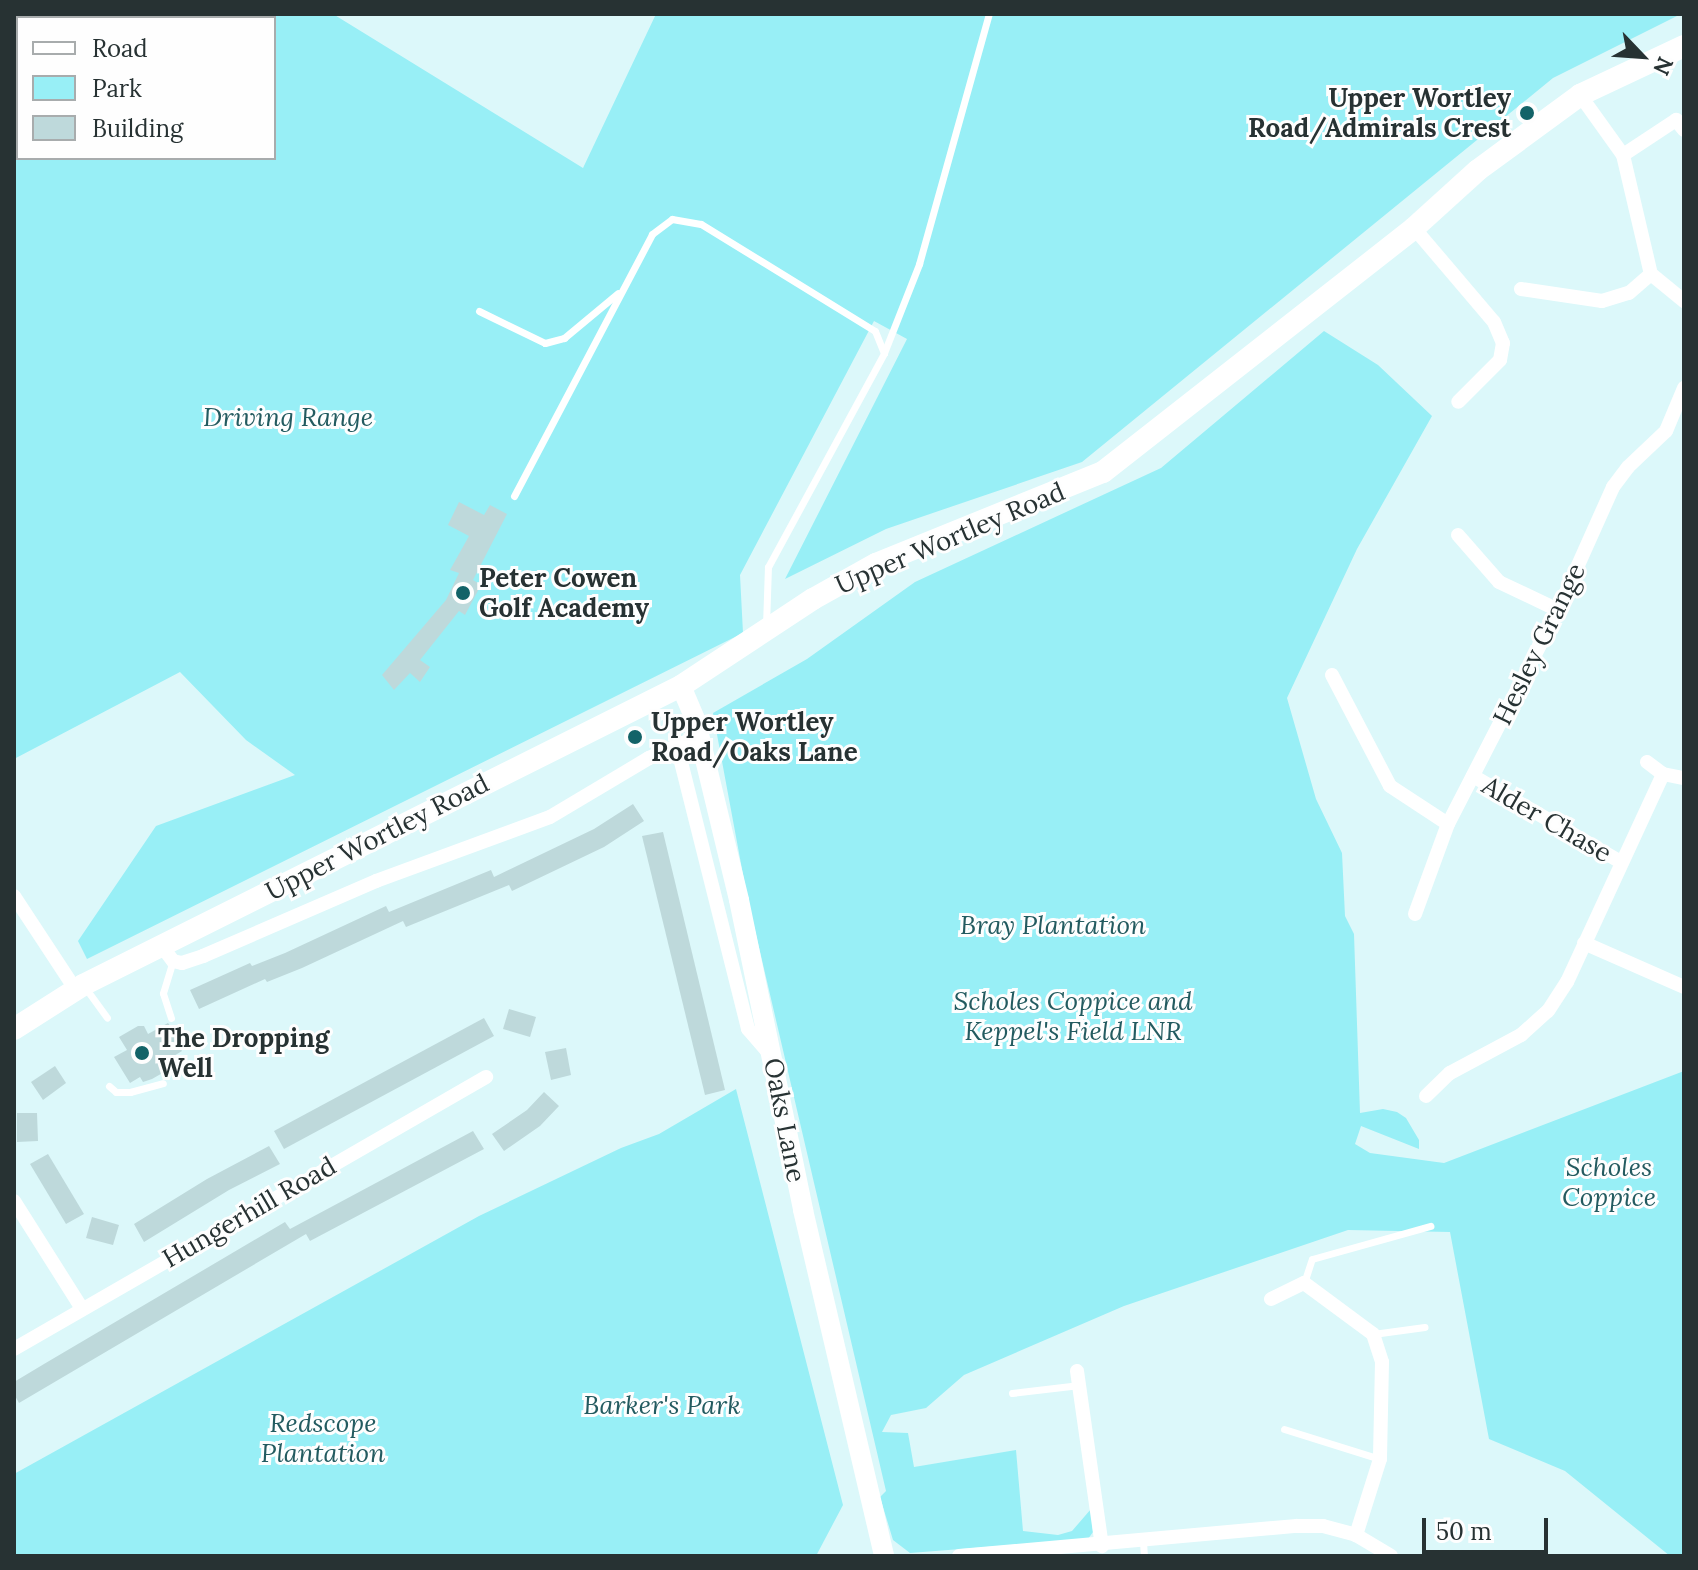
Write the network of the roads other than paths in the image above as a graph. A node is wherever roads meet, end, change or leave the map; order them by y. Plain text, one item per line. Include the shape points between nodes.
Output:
1 (989, 14) edge
2 (1684, 46) edge
3 (1580, 95) junction
4 (1684, 130) edge
5 (1623, 155) junction
6 (1414, 228) junction
7 (1651, 274) junction
8 (1521, 289) dead end
9 (623, 290) junction
10 (1684, 301) edge
11 (479, 311) dead end
12 (884, 353) junction
13 (1684, 388) edge
14 (1458, 402) dead end
15 (514, 496) dead end
16 (1458, 535) dead end
17 (1558, 610) junction
18 (766, 631) junction
19 (1332, 675) dead end
20 (681, 686) junction
21 (699, 736) junction
22 (677, 746) junction
23 (1647, 762) dead end
24 (1663, 774) junction
25 (1473, 776) junction
26 (1684, 778) edge
27 (1448, 824) junction
28 (1621, 862) junction
29 (14, 896) edge
30 (1415, 914) dead end
31 (1584, 943) junction
32 (167, 953) junction
33 (79, 987) junction
34 (1684, 987) edge
35 (107, 1018) dead end
36 (171, 1018) dead end
37 (14, 1029) edge
38 (772, 1056) junction
39 (486, 1077) dead end
40 (163, 1083) dead end
41 (109, 1086) dead end
42 (1426, 1096) dead end
43 (14, 1201) edge
44 (1430, 1226) dead end
45 (1304, 1283) junction
46 (1271, 1299) dead end
47 (81, 1307) junction
48 (1425, 1327) dead end
49 (1373, 1334) junction
50 (14, 1349) edge
51 (1079, 1378) joint
52 (1012, 1393) dead end
53 (1284, 1429) dead end
54 (1380, 1459) junction
55 (1356, 1535) junction
56 (1102, 1546) junction
57 (1144, 1549) edge
58 (884, 1556) edge
59 (959, 1556) edge
60 (1391, 1556) edge

1 - 12 lane via 919,264
2 - 3 main road, Upper Wortley Road
3 - 5 street
3 - 6 main road, Upper Wortley Road via 1478,170
4 - 5 street via 1676,120
5 - 7 street
6 - 14 street via 1494,322 1503,343 1500,360
6 - 18 main road, Upper Wortley Road via 1103,472 876,564
7 - 8 street via 1629,293 1602,301
7 - 10 street
9 - 11 lane via 564,338 545,343
9 - 12 lane via 661,225 672,219 701,224 875,331
9 - 15 lane
12 - 18 lane via 768,567
13 - 17 street, Hesley Grange via 1666,431 1613,487
16 - 17 street via 1499,582
17 - 25 street, Hesley Grange
18 - 20 main road, Upper Wortley Road
19 - 27 street via 1390,786
20 - 21 street, Oaks Lane
20 - 32 main road, Upper Wortley Road
21 - 22 street, Upper Wortley Road
21 - 38 street, Oaks Lane
22 - 32 street, Upper Wortley Road via 550,817 376,881 203,956
22 - 38 street via 748,1029
23 - 24 street
24 - 26 street
24 - 28 street
25 - 27 street, Hesley Grange
25 - 28 street, Alder Chase
27 - 30 street, Hesley Grange
28 - 31 street
29 - 33 street
31 - 34 street
31 - 42 street via 1548,1011 1521,1035 1450,1073
32 - 33 main road, Upper Wortley Road
32 - 36 lane via 163,993
33 - 35 lane
33 - 37 main road, Upper Wortley Road
38 - 58 street, Oaks Lane
39 - 47 street, Hungerhill Road
40 - 41 lane via 130,1092
43 - 47 street
44 - 45 lane via 1312,1259
45 - 46 street
45 - 49 street
47 - 50 street, Hungerhill Road
48 - 49 lane
49 - 54 street via 1382,1362
51 - 52 lane
51 - 56 street
53 - 54 lane
54 - 55 street
55 - 57 street via 1297,1526
55 - 60 street
56 - 57 street
56 - 59 street

